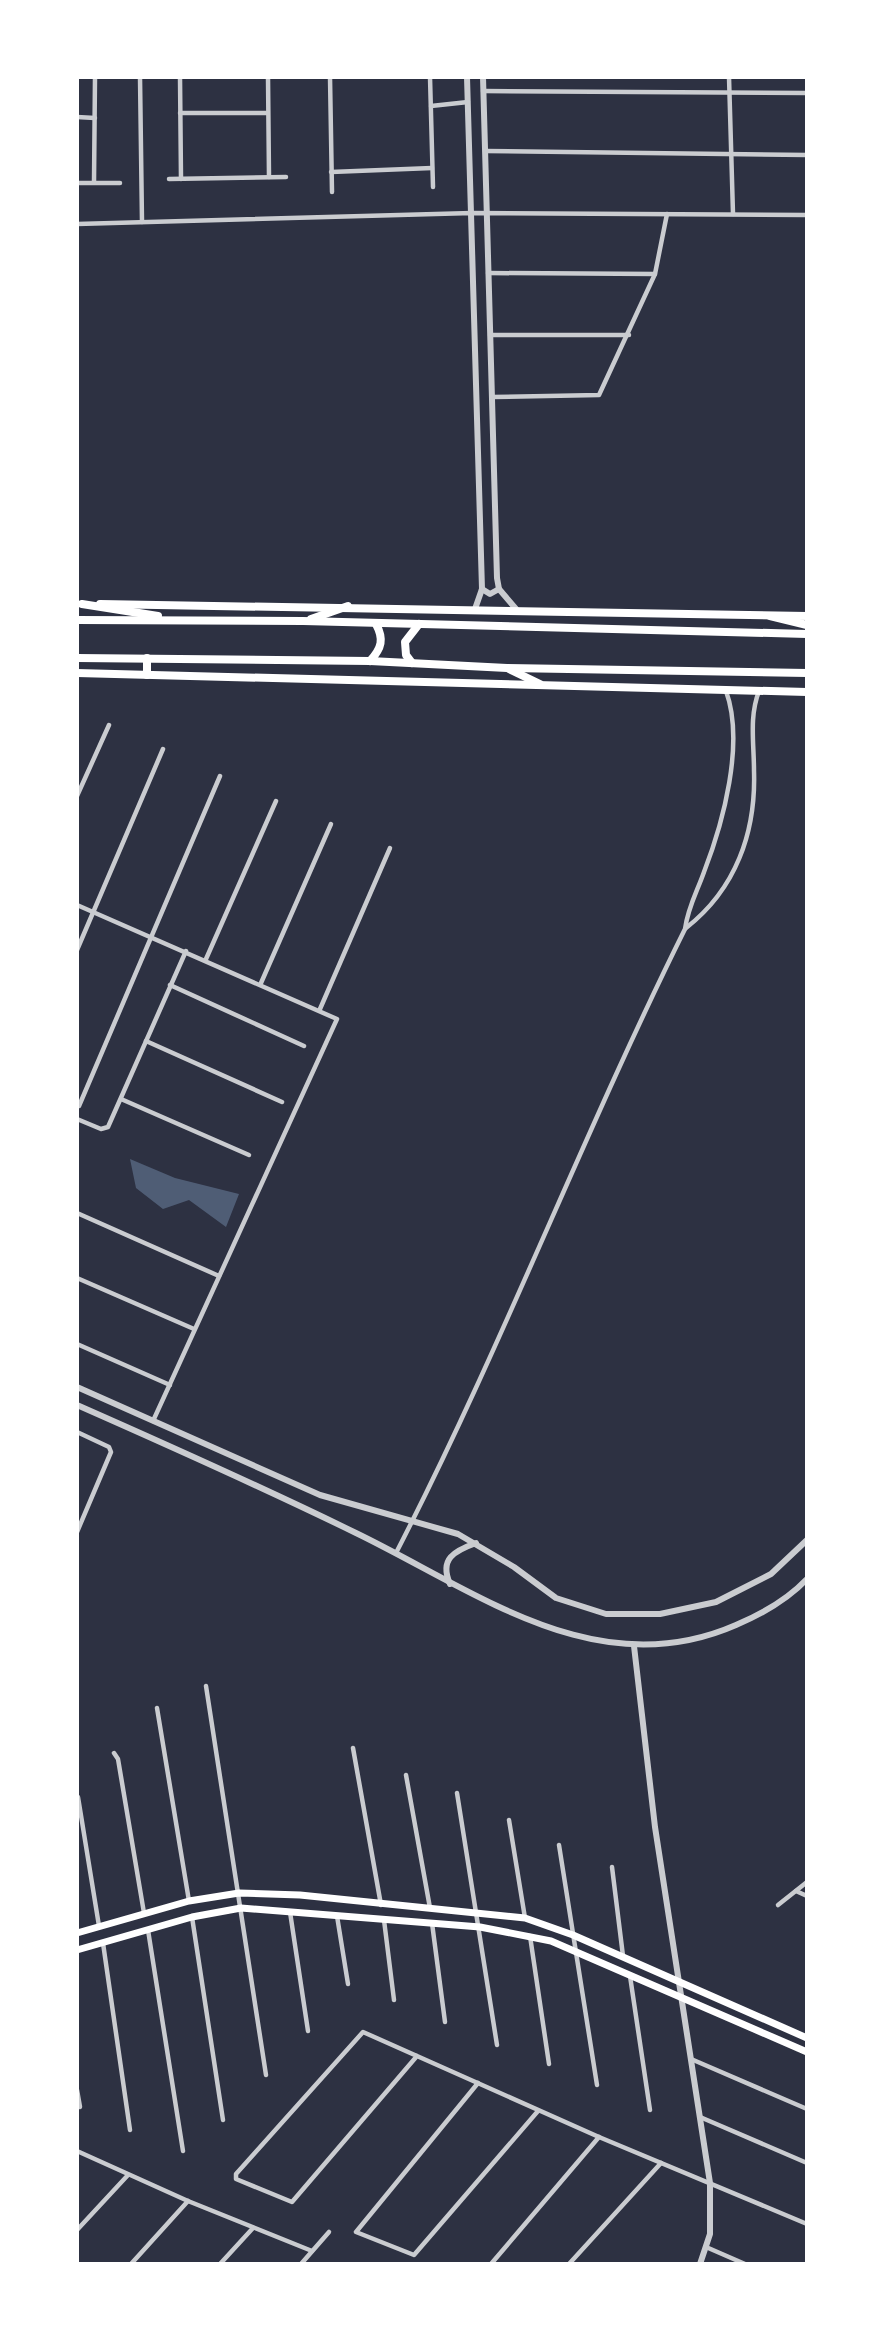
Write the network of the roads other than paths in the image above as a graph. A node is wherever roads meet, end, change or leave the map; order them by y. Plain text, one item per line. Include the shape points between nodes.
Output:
1 (95, 77) edge
2 (140, 77) edge
3 (180, 77) edge
4 (268, 77) edge
5 (330, 77) edge
6 (430, 77) edge
7 (467, 77) edge
8 (483, 77) edge
9 (729, 77) edge
10 (483, 91) junction
11 (730, 91) junction
12 (807, 93) edge
13 (468, 102) junction
14 (430, 106) junction
15 (180, 113) junction
16 (267, 113) junction
17 (77, 117) edge
18 (94, 118) junction
19 (485, 151) junction
20 (732, 154) junction
21 (807, 155) edge
22 (432, 168) junction
23 (331, 172) junction
24 (269, 177) junction
25 (286, 177) dead end
26 (169, 179) dead end
27 (181, 179) junction
28 (94, 182) junction
29 (77, 183) edge
30 (120, 183) dead end
31 (433, 187) dead end
32 (332, 192) dead end
33 (472, 213) junction
34 (486, 214) junction
35 (667, 214) junction
36 (733, 214) junction
37 (807, 215) edge
38 (142, 222) junction
39 (77, 224) edge
40 (487, 273) junction
41 (655, 274) junction
42 (489, 335) junction
43 (629, 335) junction
44 (492, 397) junction
45 (482, 589) junction
46 (499, 589) junction
47 (79, 604) edge
48 (348, 606) junction
49 (475, 609) junction
50 (516, 609) junction
51 (770, 616) junction
52 (807, 616) edge
53 (77, 620) edge
54 (182, 620) junction
55 (303, 621) junction
56 (376, 624) junction
57 (419, 624) junction
58 (807, 625) edge
59 (807, 634) edge
60 (77, 658) edge
61 (147, 658) junction
62 (370, 661) junction
63 (412, 663) junction
64 (507, 668) junction
65 (77, 673) edge
66 (807, 673) edge
67 (147, 675) junction
68 (540, 684) junction
69 (726, 690) junction
70 (759, 691) junction
71 (807, 692) edge
72 (109, 725) dead end
73 (163, 749) dead end
74 (220, 776) dead end
75 (77, 796) edge
76 (276, 801) dead end
77 (331, 824) dead end
78 (390, 848) dead end
79 (77, 905) edge
80 (93, 912) junction
81 (685, 929) junction
82 (151, 936) junction
83 (77, 950) edge
84 (186, 951) junction
85 (206, 959) junction
86 (261, 983) junction
87 (170, 985) junction
88 (320, 1009) junction
89 (146, 1041) junction
90 (304, 1046) dead end
91 (121, 1099) junction
92 (282, 1102) dead end
93 (79, 1106) dead end
94 (77, 1119) edge
95 (249, 1155) dead end
96 (77, 1213) edge
97 (219, 1276) junction
98 (77, 1278) edge
99 (194, 1329) junction
100 (77, 1344) edge
101 (170, 1385) junction
102 (77, 1387) edge
103 (77, 1405) edge
104 (153, 1421) junction
105 (77, 1432) edge
106 (414, 1519) junction
107 (77, 1532) edge
108 (807, 1540) edge
109 (476, 1544) junction
110 (396, 1553) junction
111 (807, 1579) edge
112 (450, 1584) junction
113 (634, 1646) junction
114 (206, 1686) dead end
115 (157, 1708) dead end
116 (353, 1748) dead end
117 (114, 1753) dead end
118 (406, 1775) dead end
119 (457, 1793) dead end
120 (78, 1797) edge
121 (509, 1820) dead end
122 (559, 1845) dead end
123 (612, 1867) dead end
124 (807, 1882) edge
125 (796, 1891) junction
126 (239, 1893) junction
127 (807, 1896) edge
128 (189, 1900) junction
129 (381, 1905) junction
130 (778, 1905) dead end
131 (240, 1908) junction
132 (430, 1909) junction
133 (478, 1911) junction
134 (290, 1912) junction
135 (144, 1913) junction
136 (337, 1916) junction
137 (192, 1917) junction
138 (525, 1918) junction
139 (384, 1920) junction
140 (432, 1923) junction
141 (99, 1926) junction
142 (480, 1927) junction
143 (148, 1929) junction
144 (77, 1933) edge
145 (530, 1935) junction
146 (573, 1935) junction
147 (103, 1943) junction
148 (77, 1950) edge
149 (576, 1952) junction
150 (624, 1957) junction
151 (630, 1976) junction
152 (680, 1981) junction
153 (348, 1984) dead end
154 (394, 2000) dead end
155 (683, 2001) junction
156 (445, 2022) dead end
157 (308, 2031) dead end
158 (807, 2038) edge
159 (497, 2045) dead end
160 (807, 2052) edge
161 (417, 2056) junction
162 (691, 2059) junction
163 (548, 2064) dead end
164 (266, 2075) dead end
165 (478, 2083) junction
166 (597, 2085) dead end
167 (77, 2090) edge
168 (80, 2107) dead end
169 (807, 2109) edge
170 (650, 2110) dead end
171 (538, 2111) junction
172 (699, 2117) junction
173 (223, 2120) dead end
174 (130, 2130) dead end
175 (599, 2137) junction
176 (77, 2151) edge
177 (183, 2151) dead end
178 (661, 2163) junction
179 (807, 2163) edge
180 (128, 2175) junction
181 (710, 2183) junction
182 (188, 2201) junction
183 (807, 2224) edge
184 (253, 2228) junction
185 (77, 2230) edge
186 (329, 2232) dead end
187 (706, 2247) junction
188 (312, 2251) junction
189 (131, 2264) edge
190 (220, 2264) edge
191 (301, 2264) edge
192 (491, 2264) edge
193 (569, 2264) edge
194 (700, 2264) edge
195 (745, 2264) edge

1 - 18 street
2 - 38 street
3 - 15 street
4 - 16 street
5 - 23 street
6 - 14 street
7 - 13 street
8 - 10 street
9 - 11 street
10 - 11 street
10 - 19 street
11 - 12 street
11 - 20 street
13 - 14 street
13 - 33 street
14 - 22 street
15 - 16 street
15 - 27 street
16 - 24 street
17 - 18 street
18 - 28 street
19 - 20 street
19 - 34 street
20 - 21 street
20 - 36 street
22 - 23 street
22 - 31 street
23 - 32 street
24 - 25 street
24 - 27 street
26 - 27 street
28 - 29 street
28 - 30 street
33 - 34 street
33 - 38 street
33 - 45 street
34 - 35 street
34 - 40 street
35 - 36 street
35 - 41 street
36 - 37 street
38 - 39 street
40 - 41 street
40 - 42 street
41 - 43 street
42 - 43 street
42 - 44 street
43 - 44 street via 599,396
44 - 46 street
45 - 46 street via 490,594
45 - 49 street
46 - 50 street
47 - 48 main road
47 - 54 main road
48 - 49 main road
48 - 55 main road
49 - 50 main road
50 - 51 main road
51 - 52 main road
51 - 58 main road
53 - 54 main road
54 - 55 main road
55 - 56 main road
56 - 57 main road
56 - 62 main road via 381,647
57 - 59 main road
57 - 63 main road via 405,642
60 - 61 main road
61 - 62 main road
61 - 67 main road
62 - 63 main road
63 - 64 main road
64 - 66 main road
64 - 68 main road
65 - 67 main road
67 - 68 main road
68 - 69 main road
69 - 70 main road
69 - 81 street via 733,714 729,781 714,845 688,908
70 - 71 main road
70 - 81 street via 753,711 754,811 749,835 729,878 700,917
72 - 75 street
73 - 80 street
74 - 82 street
76 - 85 street
77 - 86 street
78 - 88 street
79 - 80 street
80 - 82 street
80 - 83 street
81 - 106 street
82 - 84 street
82 - 93 street
84 - 85 street
84 - 87 street
85 - 86 street
86 - 88 street
87 - 89 street
87 - 90 street
88 - 97 street via 335,1017 336,1024
89 - 91 street
89 - 92 street
91 - 94 street via 108,1127 100,1129
91 - 95 street
96 - 97 street
97 - 99 street
98 - 99 street
99 - 101 street
100 - 101 street
101 - 104 street
102 - 104 street
103 - 110 street
104 - 106 street via 320,1494
105 - 107 street via 111,1452
106 - 109 street
106 - 110 street
108 - 109 street via 771,1574 746,1589 689,1610 629,1616 569,1605
109 - 112 street via 453,1553 447,1561
110 - 112 street
111 - 113 street via 778,1603 715,1634
112 - 113 street via 547,1627
113 - 152 street via 655,1827
114 - 126 street
115 - 128 street
116 - 129 street
117 - 135 street
118 - 132 street
119 - 133 street
120 - 141 street
121 - 138 street
122 - 146 street
123 - 150 street
124 - 125 street
125 - 127 street
125 - 130 street
126 - 128 main road
126 - 129 main road
126 - 131 street
128 - 135 main road
129 - 132 main road
131 - 134 main road
131 - 137 main road
131 - 164 street
132 - 133 main road
133 - 138 main road
133 - 142 street
134 - 136 main road
134 - 157 street
135 - 141 main road
136 - 139 main road
136 - 153 street
137 - 143 main road
137 - 173 street
138 - 146 main road
139 - 140 main road
139 - 154 street
140 - 142 main road
140 - 156 street
141 - 144 main road
142 - 145 main road
142 - 159 street
143 - 147 main road
143 - 177 street
145 - 149 main road
145 - 163 street
146 - 149 street
146 - 150 main road
147 - 148 main road
147 - 174 street
149 - 151 main road
149 - 166 street
150 - 152 main road
151 - 155 main road
151 - 170 street
152 - 155 street
152 - 158 main road
155 - 160 main road
155 - 162 street
161 - 161 street via 295,2200 286,2202 236,2179 358,2034 367,2032
161 - 165 street
162 - 169 street
162 - 172 street
165 - 171 street
165 - 171 street via 356,2230 414,2255
167 - 168 street
171 - 175 street
172 - 179 street
172 - 181 street
175 - 178 street
175 - 192 street
176 - 180 street
178 - 181 street
178 - 193 street
180 - 182 street
180 - 185 street
181 - 183 street
181 - 187 street via 712,2216
182 - 184 street
182 - 189 street
184 - 188 street
184 - 190 street
186 - 188 street
187 - 194 street
187 - 195 street
188 - 191 street

